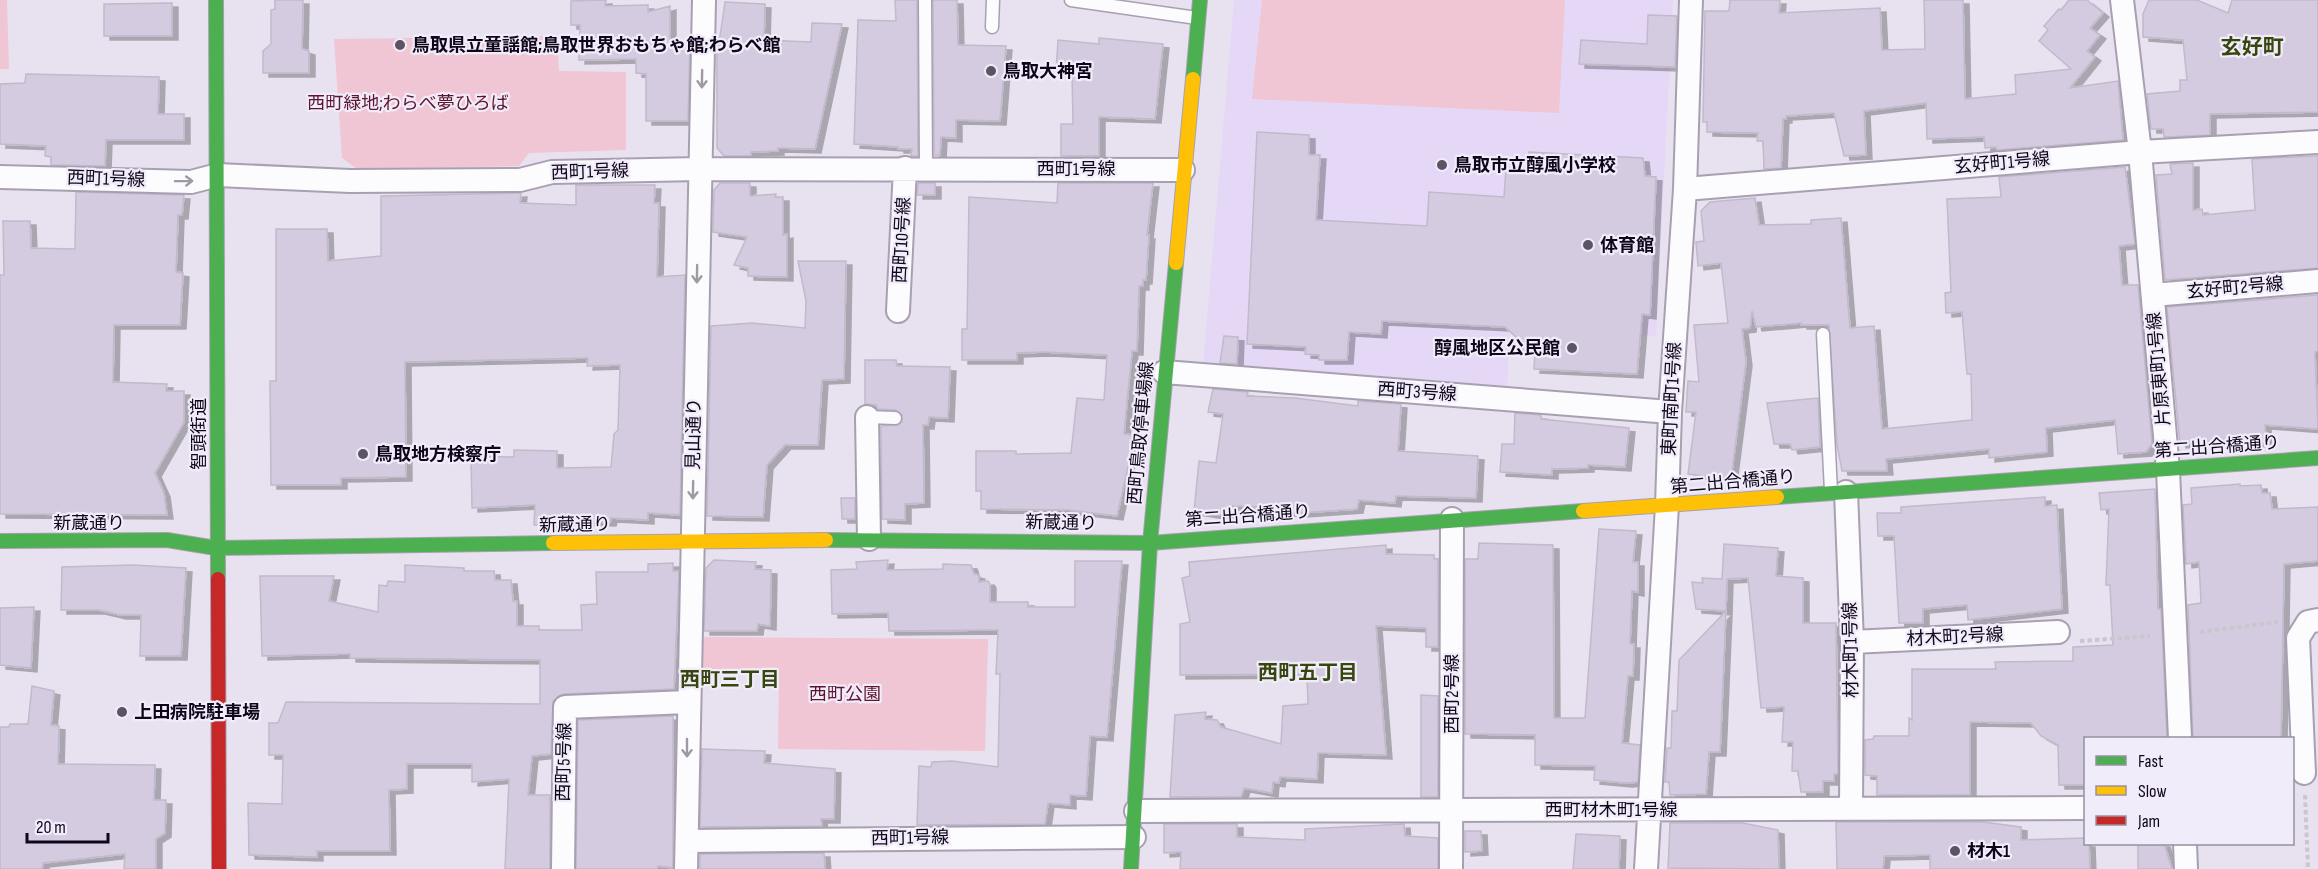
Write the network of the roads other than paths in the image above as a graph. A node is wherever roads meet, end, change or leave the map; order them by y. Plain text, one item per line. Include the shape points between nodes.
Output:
1 (216, 0) edge
2 (704, 0) edge
3 (925, 0) edge
4 (993, 0) edge
5 (1071, 0) edge
6 (1200, 0) edge
7 (1691, 0) edge
8 (2122, 0) edge
9 (1199, 19) junction
10 (992, 27) dead end
11 (2318, 142) edge
12 (2140, 152) junction
13 (699, 169) junction
14 (915, 169) junction
15 (1183, 170) junction
16 (218, 175) junction
17 (0, 177) edge
18 (1686, 189) junction
19 (2318, 281) edge
20 (2152, 295) junction
21 (898, 311) dead end
22 (1822, 334) dead end
23 (1164, 372) junction
24 (1670, 412) junction
25 (867, 417) joint
26 (895, 418) dead end
27 (2318, 458) edge
28 (2168, 470) junction
29 (1839, 492) junction
30 (1667, 505) junction
31 (1452, 519) junction
32 (869, 540) junction
33 (0, 541) edge
34 (692, 542) junction
35 (1150, 543) junction
36 (216, 548) junction
37 (2313, 621) edge
38 (2058, 632) road end
39 (1852, 642) junction
40 (688, 702) junction
41 (2180, 737) edge
42 (2305, 772) edge
43 (2084, 808) edge
44 (1851, 809) junction
45 (1651, 810) junction
46 (1136, 811) junction
47 (1451, 811) junction
48 (1134, 837) junction
49 (687, 840) junction
50 (2185, 845) edge
51 (219, 869) edge
52 (563, 869) edge
53 (686, 869) edge
54 (1131, 869) edge
55 (1451, 869) edge
56 (1646, 869) edge
57 (2186, 869) edge

1 - 16 street, 智頭街道
2 -> 13 street, 見山通り
3 - 14 lane
4 - 10 lane
5 - 9 lane
6 - 9 street, 西町鳥取停車場線
7 - 18 street, 東町南町1号線
8 - 12 street, 片原東町1号線
9 - 15 street, 西町鳥取停車場線
11 - 12 street, 玄好町1号線
12 - 18 street, 玄好町1号線
12 - 20 street, 片原東町1号線
13 - 14 street, 西町1号線
13 - 16 street, 西町1号線 via 552,172 509,180 350,181
13 -> 34 street, 見山通り
14 - 15 street, 西町1号線
14 - 21 street, 西町10号線
15 - 23 street, 西町鳥取停車場線
17 -> 16 street, 西町1号線 via 191,182
16 - 36 street, 智頭街道
18 - 24 street, 東町南町1号線
19 - 20 street, 玄好町2号線
20 - 28 street, 片原東町1号線
22 - 29 lane
23 - 24 street, 西町3号線
23 - 35 street, 西町鳥取停車場線
24 - 30 street, 東町南町1号線
25 - 26 lane
25 - 32 street
27 - 28 street, 第二出合橋通り
28 - 29 street, 第二出合橋通り
28 - 41 street, 片原東町1号線
29 - 30 street, 第二出合橋通り
29 - 39 street, 材木町1号線
30 - 31 street, 第二出合橋通り
30 - 45 street, 東町南町1号線
31 - 35 street, 第二出合橋通り
31 - 47 street, 西町2号線
32 - 34 street, 新蔵通り
32 - 35 street, 新蔵通り
33 - 36 street, 新蔵通り via 167,540
34 - 36 street, 新蔵通り
34 - 40 street, 見山通り
35 - 46 street, 西町鳥取停車場線
36 - 51 street, 智頭街道
37 - 42 street via 2298,638
38 - 39 street, 材木町2号線
39 - 44 street, 材木町1号線
40 -> 49 street, 見山通り
40 - 52 street, 西町5号線 via 565,707
43 - 44 street, 西町材木町1号線
44 - 45 street, 西町材木町1号線
45 - 47 street, 西町材木町1号線
45 - 56 street, 東町南町1号線
46 - 47 street, 西町材木町1号線
46 - 48 street, 西町鳥取停車場線
47 - 55 street, 西町2号線
48 - 49 street, 西町1号線
48 - 54 street, 西町鳥取停車場線
49 - 53 street, 見山通り
50 - 57 street

